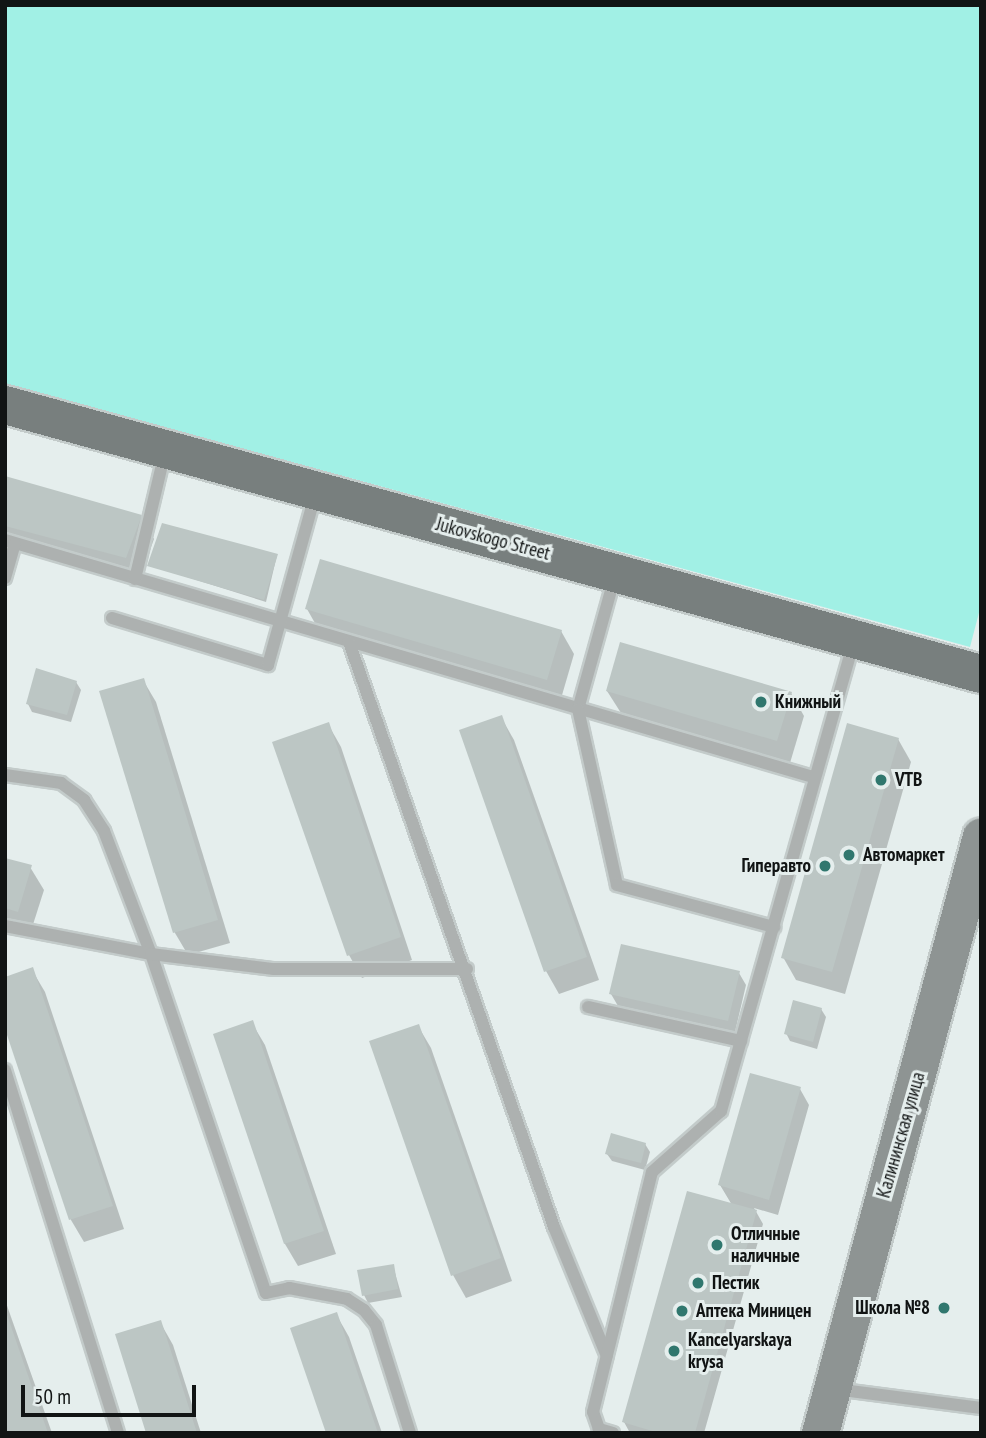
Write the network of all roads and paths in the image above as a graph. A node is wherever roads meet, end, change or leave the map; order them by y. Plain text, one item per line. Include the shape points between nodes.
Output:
1 (5, 405) edge
2 (165, 449) junction
3 (316, 490) junction
4 (10, 542) edge
5 (615, 573) junction
6 (5, 578) edge
7 (135, 579) junction
8 (112, 618) dead end
9 (279, 622) junction
10 (856, 637) junction
11 (349, 642) junction
12 (981, 674) edge
13 (578, 709) junction
14 (5, 775) edge
15 (813, 777) junction
16 (981, 836) edge
17 (5, 926) edge
18 (774, 928) junction
19 (151, 954) junction
20 (467, 970) junction
21 (588, 1007) dead end
22 (741, 1041) junction
23 (5, 1070) edge
24 (607, 1356) junction
25 (831, 1388) junction
26 (981, 1408) edge
27 (118, 1433) edge
28 (410, 1433) edge
29 (613, 1433) edge
30 (820, 1433) edge

1 - 2 main road, Jukovskogo Street
2 - 3 main road, Jukovskogo Street
2 - 7 lane
3 - 5 main road, Jukovskogo Street
3 - 9 lane
4 - 6 lane
4 - 7 lane
5 - 10 main road, Jukovskogo Street
5 - 13 lane
7 - 9 lane
8 - 9 lane via 268,665
9 - 11 lane
10 - 12 main road, Jukovskogo Street
10 - 15 lane
11 - 13 lane
11 - 20 lane
13 - 15 lane
13 - 18 lane via 617,885
14 - 19 lane via 61,783 85,800 104,831
15 - 18 lane
16 - 25 main road, Калининская улица
17 - 19 lane
18 - 22 lane
19 - 20 lane via 274,969
19 - 28 lane via 266,1293 289,1288 347,1299 364,1310 376,1325
20 - 24 lane via 554,1227
21 - 22 lane
22 - 24 lane via 721,1111 652,1172
23 - 27 lane
24 - 29 lane via 593,1421 599,1429
25 - 26 lane
25 - 30 main road, Калининская улица

